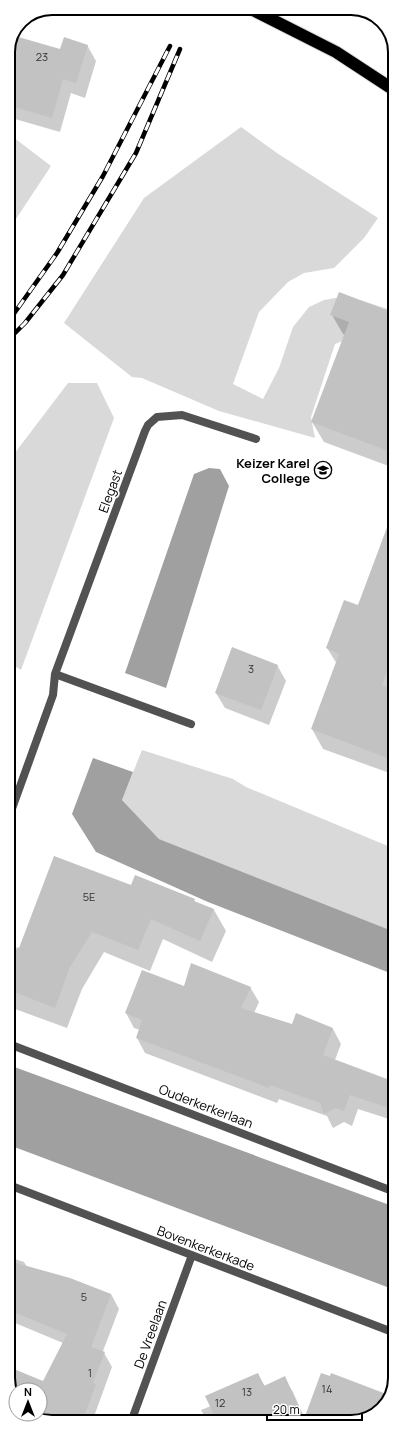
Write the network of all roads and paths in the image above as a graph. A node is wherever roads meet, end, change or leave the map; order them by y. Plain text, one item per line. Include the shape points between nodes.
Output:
1 (263, 15) edge
2 (388, 86) edge
3 (256, 439) dead end
4 (55, 674) junction
5 (191, 724) dead end
6 (15, 798) edge
7 (15, 1046) edge
8 (15, 1187) edge
9 (388, 1189) edge
10 (192, 1255) junction
11 (388, 1330) edge
12 (134, 1415) edge

1 - 2 highway via 336,52
3 - 4 street, Elegast via 182,415 157,417 148,425
4 - 5 street
4 - 6 street, Elegast via 53,695
7 - 9 street, Ouderkerkerlaan
8 - 10 street, Bovenkerkerkade
10 - 11 street, Bovenkerkerkade
10 - 12 street, De Vreelaan

